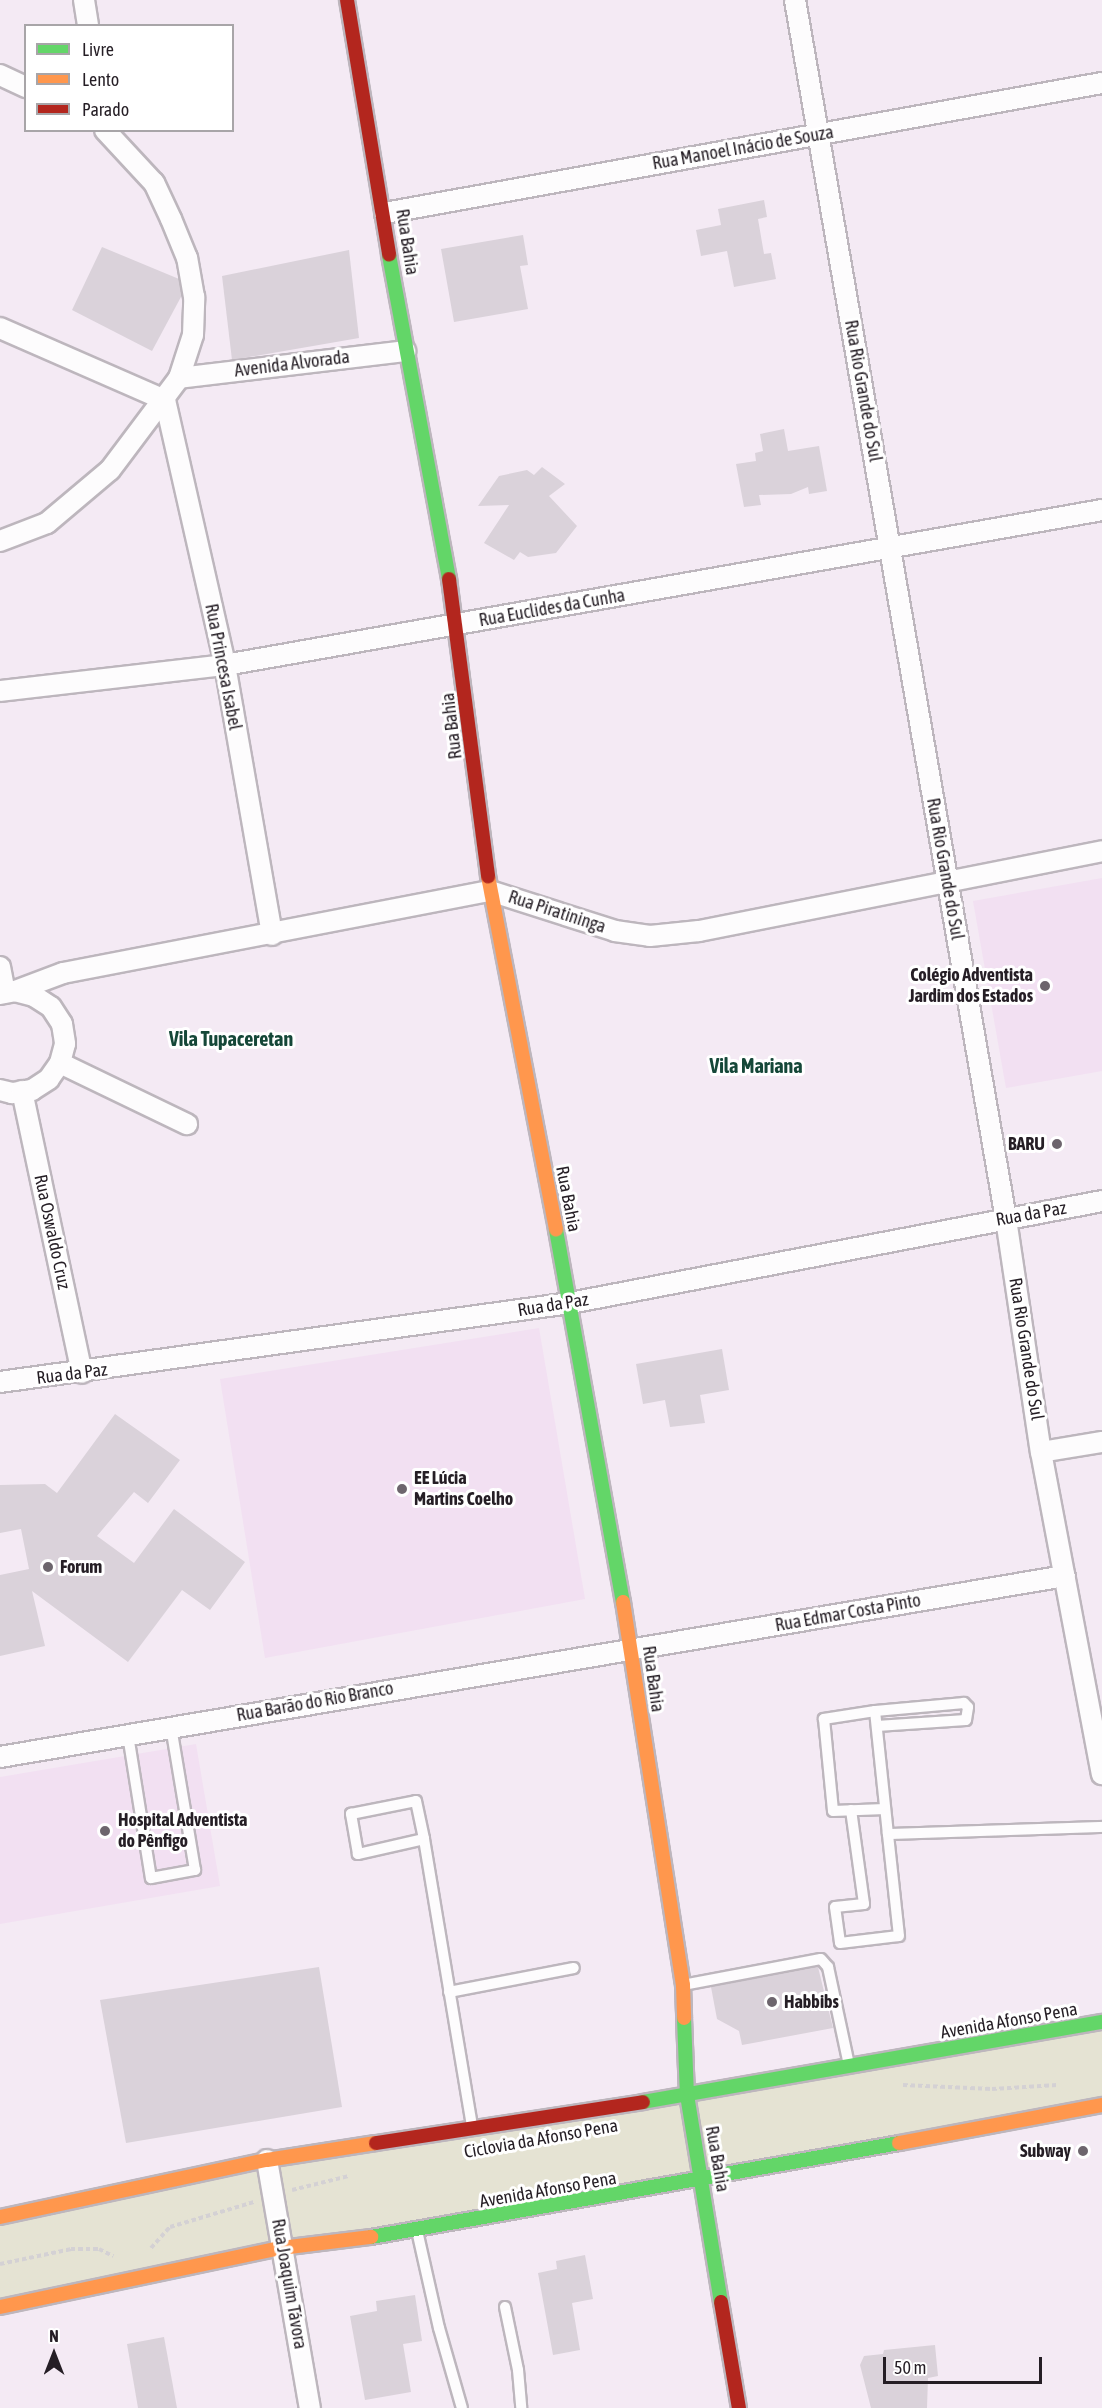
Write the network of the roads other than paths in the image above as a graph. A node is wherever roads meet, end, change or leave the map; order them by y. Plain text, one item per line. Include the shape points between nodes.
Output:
1 (84, 0) edge
2 (346, 0) edge
3 (795, 0) edge
4 (88, 24) edge
5 (0, 75) edge
6 (1102, 83) edge
7 (24, 86) edge
8 (107, 132) edge
9 (819, 134) junction
10 (385, 213) junction
11 (0, 328) edge
12 (405, 351) junction
13 (179, 378) junction
14 (165, 400) junction
15 (1102, 510) edge
16 (0, 541) edge
17 (890, 548) junction
18 (458, 624) junction
19 (225, 665) junction
20 (0, 692) edge
21 (1102, 851) edge
22 (948, 883) junction
23 (490, 891) junction
24 (273, 935) junction
25 (0, 967) edge
26 (7, 993) edge
27 (60, 1063) junction
28 (0, 1090) edge
29 (22, 1091) junction
30 (187, 1124) dead end
31 (1102, 1202) edge
32 (1006, 1219) junction
33 (570, 1303) junction
34 (82, 1373) junction
35 (0, 1382) edge
36 (1102, 1442) edge
37 (1041, 1452) junction
38 (1065, 1576) junction
39 (631, 1650) junction
40 (874, 1711) junction
41 (877, 1726) junction
42 (171, 1727) junction
43 (128, 1735) junction
44 (0, 1757) edge
45 (1102, 1774) edge
46 (885, 1809) junction
47 (851, 1810) junction
48 (1102, 1827) edge
49 (888, 1834) junction
50 (424, 1839) junction
51 (574, 1968) dead end
52 (683, 1984) junction
53 (448, 1992) junction
54 (1102, 2022) edge
55 (850, 2068) junction
56 (687, 2095) junction
57 (1102, 2105) edge
58 (472, 2128) junction
59 (267, 2160) junction
60 (704, 2181) junction
61 (0, 2217) edge
62 (417, 2232) junction
63 (281, 2248) junction
64 (0, 2307) edge
65 (505, 2307) dead end
66 (310, 2408) edge
67 (462, 2408) edge
68 (521, 2408) edge
69 (739, 2408) edge

1 - 4 street
2 - 10 street, Rua Bahia
3 - 9 street, Rua Rio Grande do Sul
5 - 7 street
6 - 9 street, Rua Manoel Inácio de Souza
8 - 13 street via 154,183 187,258 194,297 193,335
9 - 10 street, Rua Manoel Inácio de Souza
9 - 17 street, Rua Rio Grande do Sul
10 - 12 street, Rua Bahia
11 - 14 street
12 - 13 street, Avenida Alvorada
12 - 18 street, Rua Bahia
13 - 14 street
14 - 16 street via 110,471 47,523
14 - 19 street, Rua Princesa Isabel
15 - 17 street, Rua Euclides da Cunha
17 - 18 street, Rua Euclides da Cunha
17 - 22 street, Rua Rio Grande do Sul
18 - 19 street, Rua Euclides da Cunha
18 - 23 street, Rua Bahia
19 - 20 street, Rua Euclides da Cunha
19 - 24 street, Rua Princesa Isabel
21 - 22 street, Rua Piratininga
22 - 23 street, Rua Piratininga via 699,931 650,936 615,931
22 - 32 street, Rua Rio Grande do Sul
23 - 24 street, Rua Piratininga
23 - 33 street, Rua Bahia
24 - 26 street, Rua Piratininga via 63,973
25 - 26 street
26 - 27 street via 34,996 56,1016 65,1044
27 - 29 street via 49,1079
27 - 30 street
28 - 29 street
29 - 34 street, Rua Oswaldo Cruz
31 - 32 street, Rua da Paz
32 - 33 street, Rua da Paz
32 - 37 street, Rua Rio Grande do Sul
33 - 34 street, Rua da Paz
33 - 39 street, Rua Bahia
34 - 35 street, Rua da Paz
36 - 37 street
37 - 38 street, Rua Rio Grande do Sul
38 - 39 street, Rua Edmar Costa Pinto
38 - 45 street, Rua Rio Grande do Sul
39 - 42 street, Rua Barão do Rio Branco
39 - 52 street, Rua Bahia
40 - 41 lane
40 - 41 lane via 964,1703 968,1707 966,1720
40 - 47 lane via 824,1719 833,1811
41 - 46 lane
42 - 43 street, Rua Barão do Rio Branco
42 - 43 lane via 195,1870 151,1878
43 - 44 street, Rua Barão do Rio Branco
46 - 47 lane
46 - 49 lane
47 - 49 lane via 864,1904 835,1908 840,1943 899,1936
48 - 49 lane
50 - 50 lane via 416,1801 351,1814 358,1854
50 - 53 lane
51 - 53 lane
52 - 55 lane via 821,1959 828,1967
52 - 56 street, Rua Bahia
53 - 58 lane
54 - 55 street, Avenida Afonso Pena
55 - 56 street, Avenida Afonso Pena
56 - 58 street, Avenida Afonso Pena
56 - 60 street, Rua Bahia
57 - 60 street, Avenida Afonso Pena
58 - 59 street, Avenida Afonso Pena
59 - 61 street, Avenida Afonso Pena
59 - 63 street, Rua Joaquim Távora
60 - 62 street, Avenida Afonso Pena
60 - 69 street, Rua Bahia
62 - 63 street, Avenida Afonso Pena
62 - 67 lane
63 - 64 street, Avenida Afonso Pena
63 - 66 street, Rua Joaquim Távora
65 - 68 lane via 519,2370

